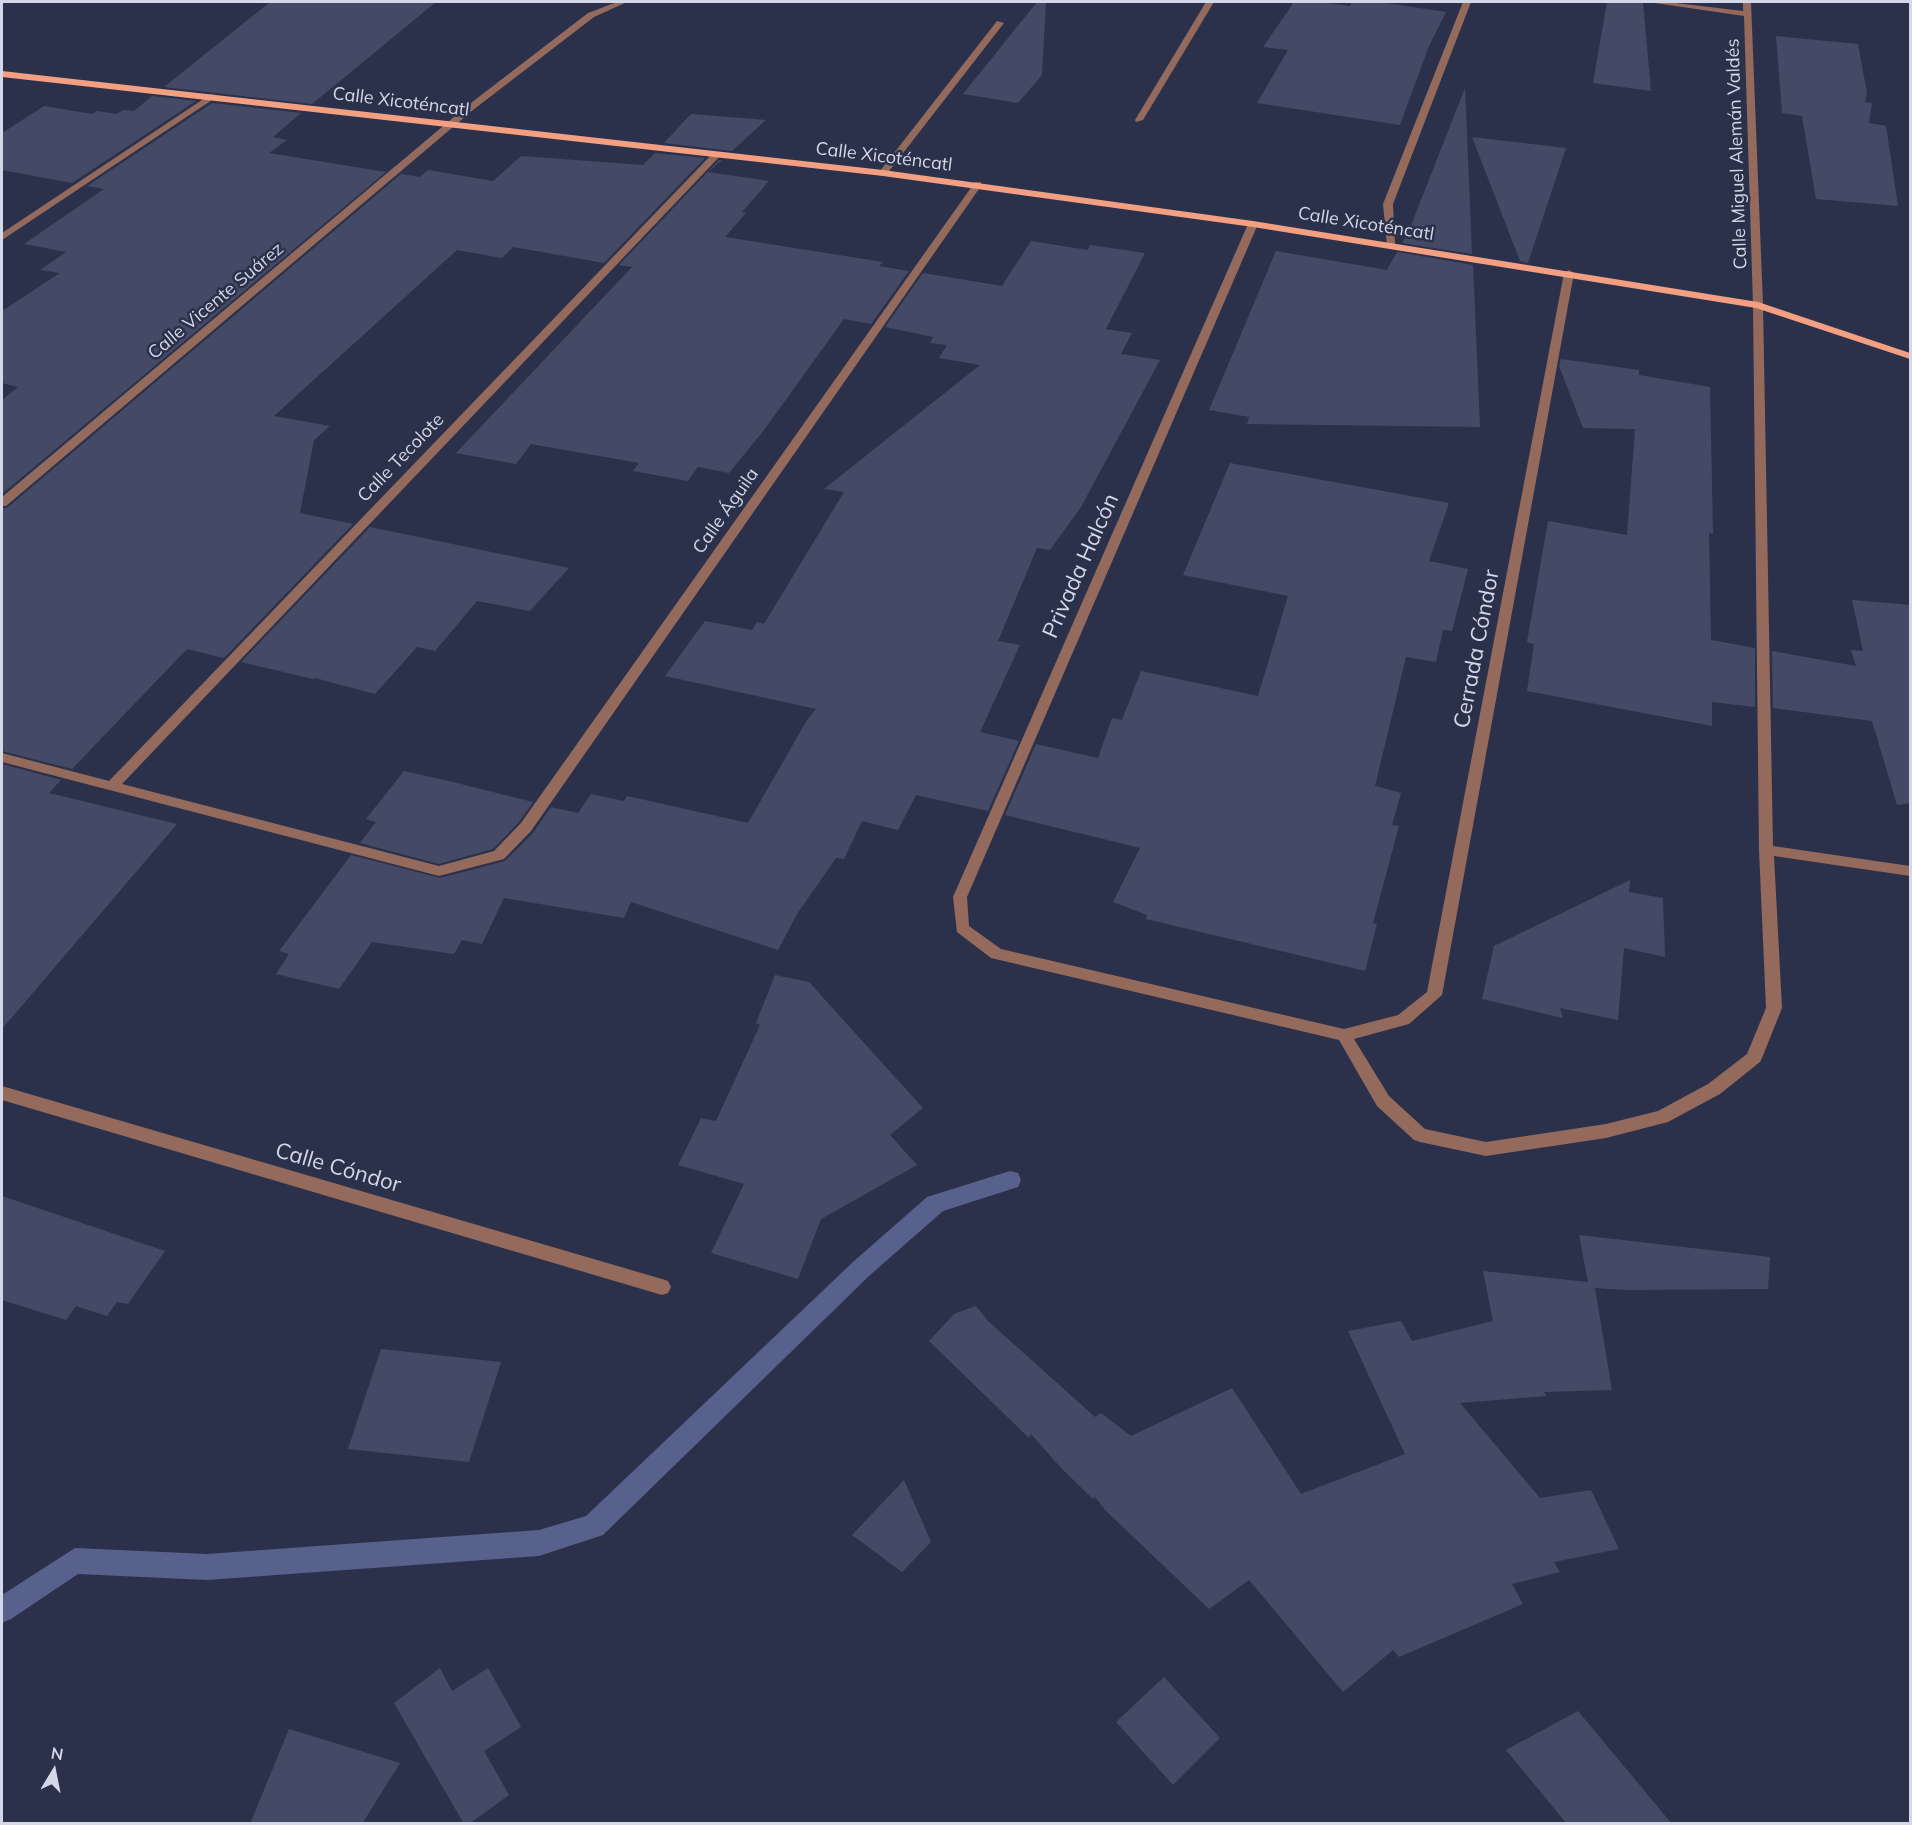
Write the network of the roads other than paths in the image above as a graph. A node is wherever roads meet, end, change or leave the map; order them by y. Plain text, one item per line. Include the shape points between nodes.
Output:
1 (623, 2) edge
2 (1210, 2) edge
3 (1467, 2) edge
4 (1652, 2) edge
5 (1747, 2) edge
6 (1748, 14) junction
7 (1000, 23) dead end
8 (2, 74) edge
9 (214, 96) junction
10 (1140, 120) dead end
11 (451, 125) junction
12 (717, 154) junction
13 (883, 173) junction
14 (978, 184) junction
15 (1253, 224) junction
16 (2, 237) edge
17 (1390, 244) junction
18 (1569, 273) junction
19 (1758, 305) junction
20 (1911, 356) edge
21 (2, 502) edge
22 (2, 759) edge
23 (111, 787) junction
24 (1766, 850) junction
25 (1911, 871) edge
26 (1344, 1035) junction
27 (2, 1093) edge
28 (662, 1287) dead end

1 - 11 street, Calle Vicente Suárez via 591,15
2 - 10 street
3 - 17 street via 1388,204
4 - 6 street
5 - 6 street, Calle Miguel Alemán Valdés
6 - 19 street, Calle Miguel Alemán Valdés
7 - 13 street
8 - 9 main road, Calle Xicoténcatl
9 - 11 main road, Calle Xicoténcatl
9 - 16 street
11 - 12 main road, Calle Xicoténcatl
11 - 21 street, Calle Vicente Suárez
12 - 13 main road, Calle Xicoténcatl
12 - 23 street, Calle Tecolote
13 - 14 main road, Calle Xicoténcatl
14 - 15 main road, Calle Xicoténcatl
14 - 23 street, Calle Águila via 526,827 499,855 439,871
15 - 17 main road, Calle Xicoténcatl
15 - 26 street, Privada Halcón via 960,897 962,928 996,954
17 - 18 main road, Calle Xicoténcatl
18 - 19 main road, Calle Xicoténcatl
18 - 26 street, Cerrada Cóndor via 1434,994 1403,1020
19 - 20 main road, Calle Xicoténcatl
19 - 24 street, Calle Miguel Alemán Valdés
22 - 23 street
24 - 25 street
24 - 26 street, Calle Miguel Alemán Valdés via 1774,1008 1754,1058 1714,1089 1662,1117 1606,1131 1486,1149 1420,1135 1383,1101
27 - 28 street, Calle Cóndor

